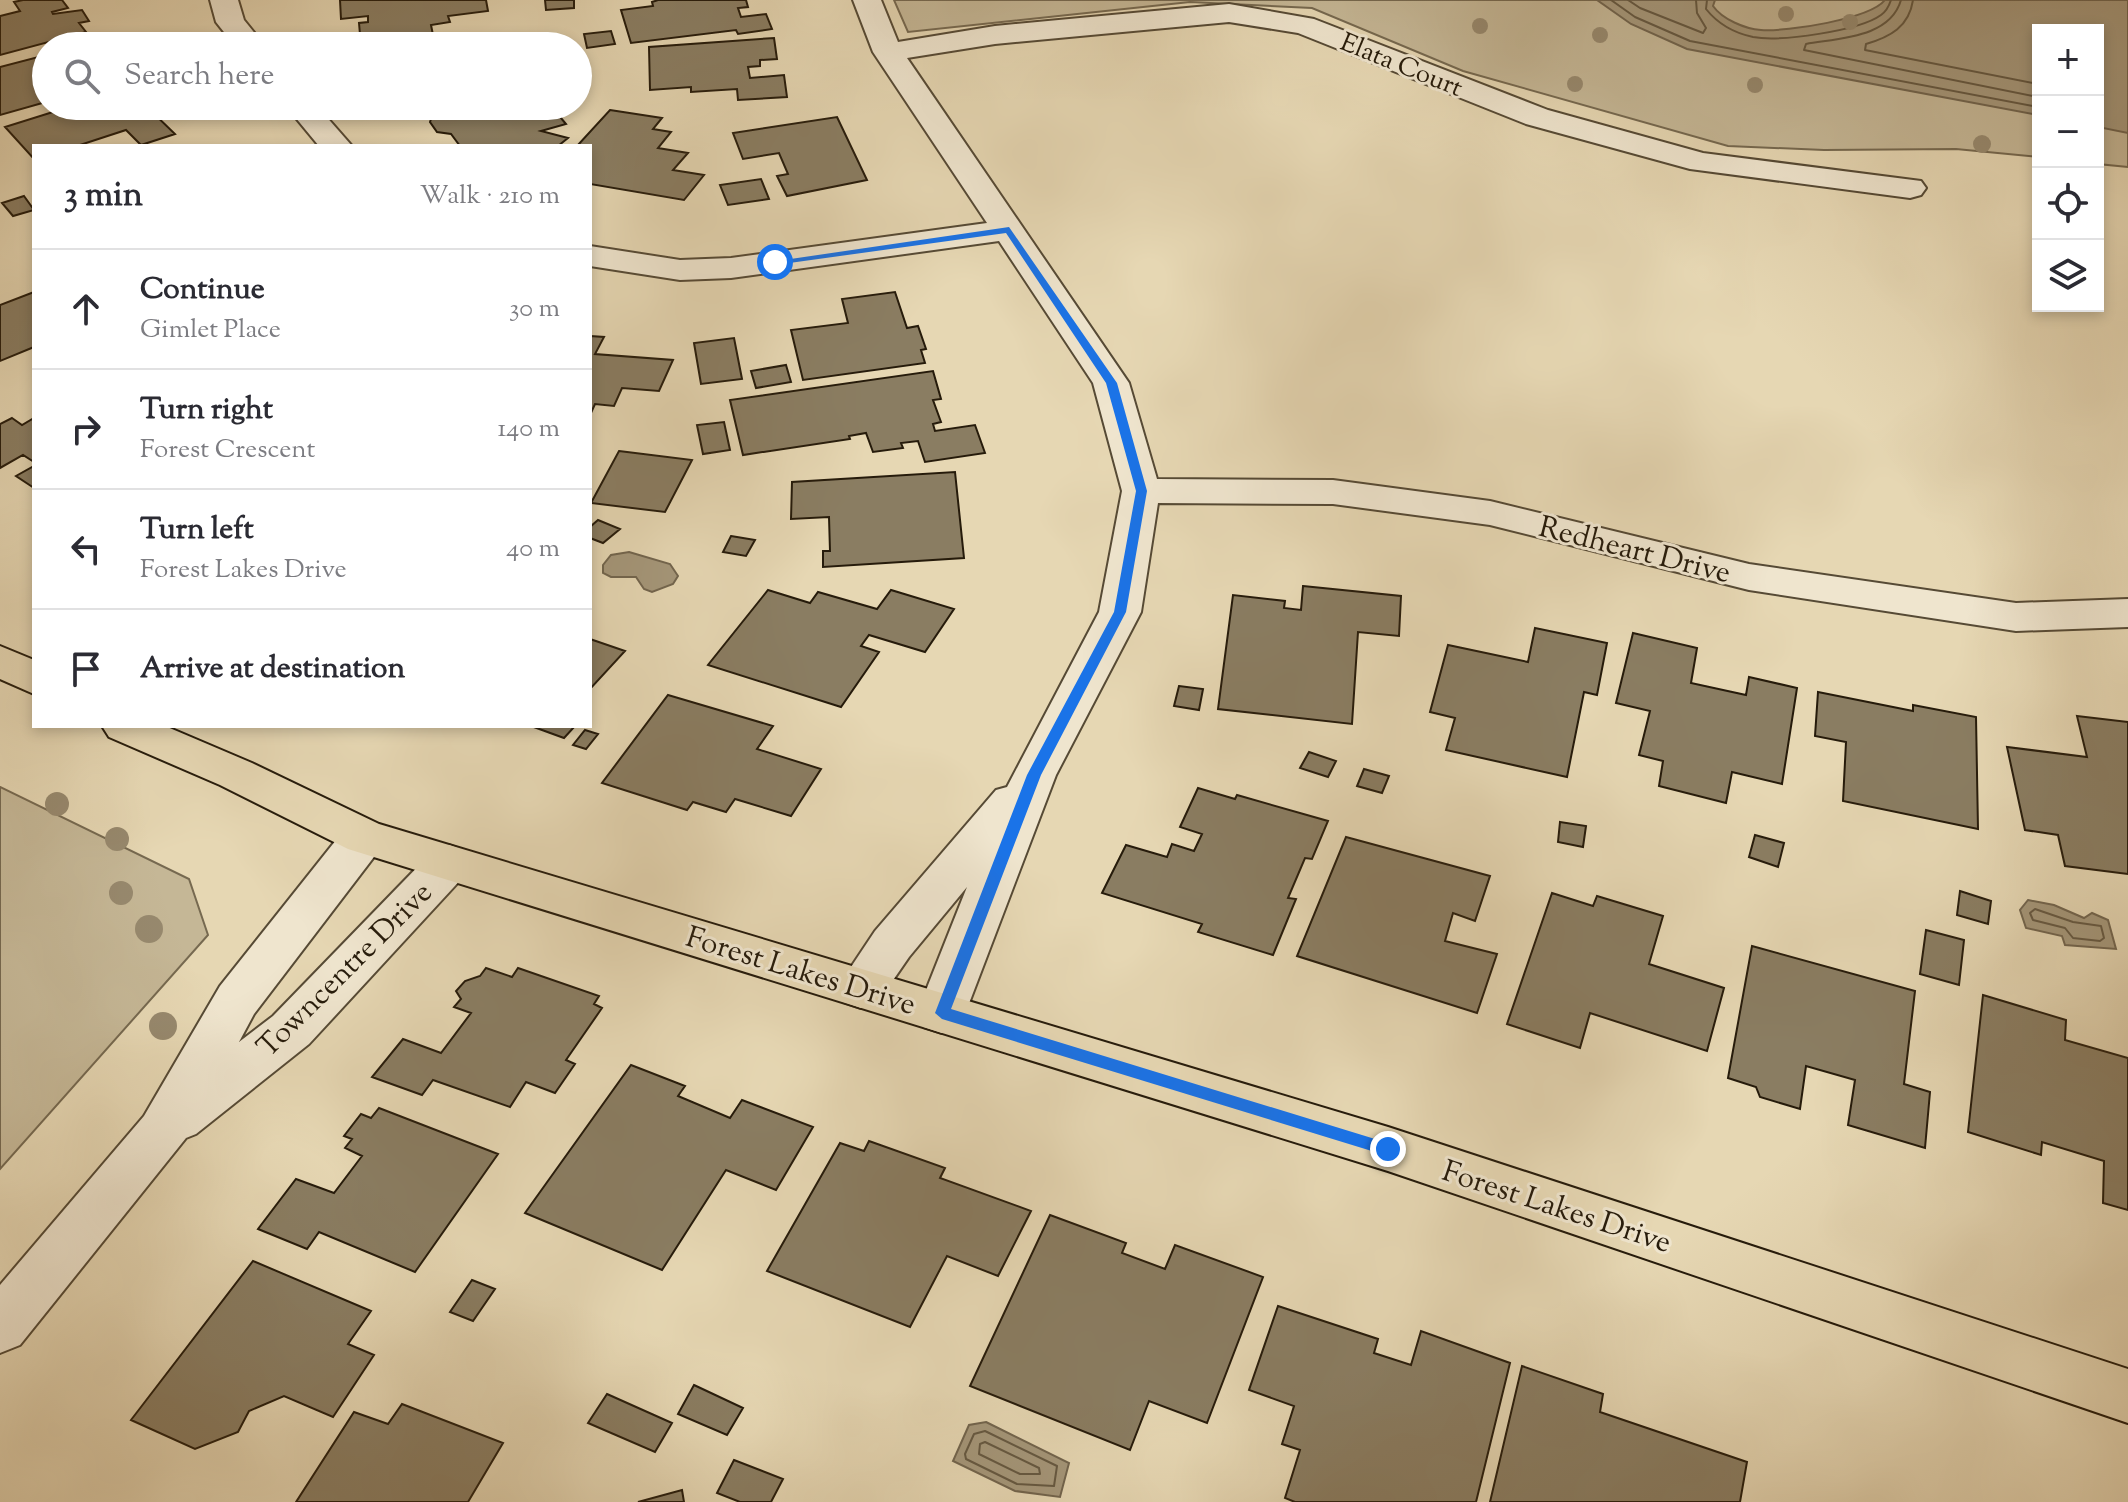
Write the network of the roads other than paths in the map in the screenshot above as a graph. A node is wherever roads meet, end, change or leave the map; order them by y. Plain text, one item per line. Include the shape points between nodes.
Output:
1 (224, 0) edge
2 (867, 0) edge
3 (238, 32) edge
4 (888, 52) junction
5 (313, 120) edge
6 (334, 144) edge
7 (1910, 188) dead end
8 (1009, 230) junction
9 (592, 256) edge
10 (1141, 491) junction
11 (2128, 613) edge
12 (0, 660) edge
13 (32, 678) edge
14 (129, 728) edge
15 (1034, 775) junction
16 (364, 837) junction
17 (449, 863) junction
18 (861, 988) junction
19 (942, 1013) junction
20 (162, 1132) junction
21 (0, 1327) edge
22 (2128, 1396) edge

1 - 3 street
2 - 4 street
4 - 7 street, Elata Court via 995,35 1229,13 1304,25 1537,117 1701,162
4 - 8 street
5 - 6 street
8 - 9 street via 731,268 680,270
8 - 10 street via 1111,383
10 - 11 street, Redheart Drive via 1333,492 1490,513 1749,577 2016,617
10 - 15 street via 1120,612
12 - 13 main road
14 - 16 main road, Forest Lakes Drive
15 - 18 street
15 - 19 street
16 - 17 main road, Forest Lakes Drive
16 - 20 street, Towncentre Drive via 237,1000
17 - 18 main road, Forest Lakes Drive
17 - 20 street, Towncentre Drive via 291,1030
18 - 19 main road, Forest Lakes Drive
19 - 22 main road, Forest Lakes Drive via 1388,1149
20 - 21 street, Towncentre Drive

